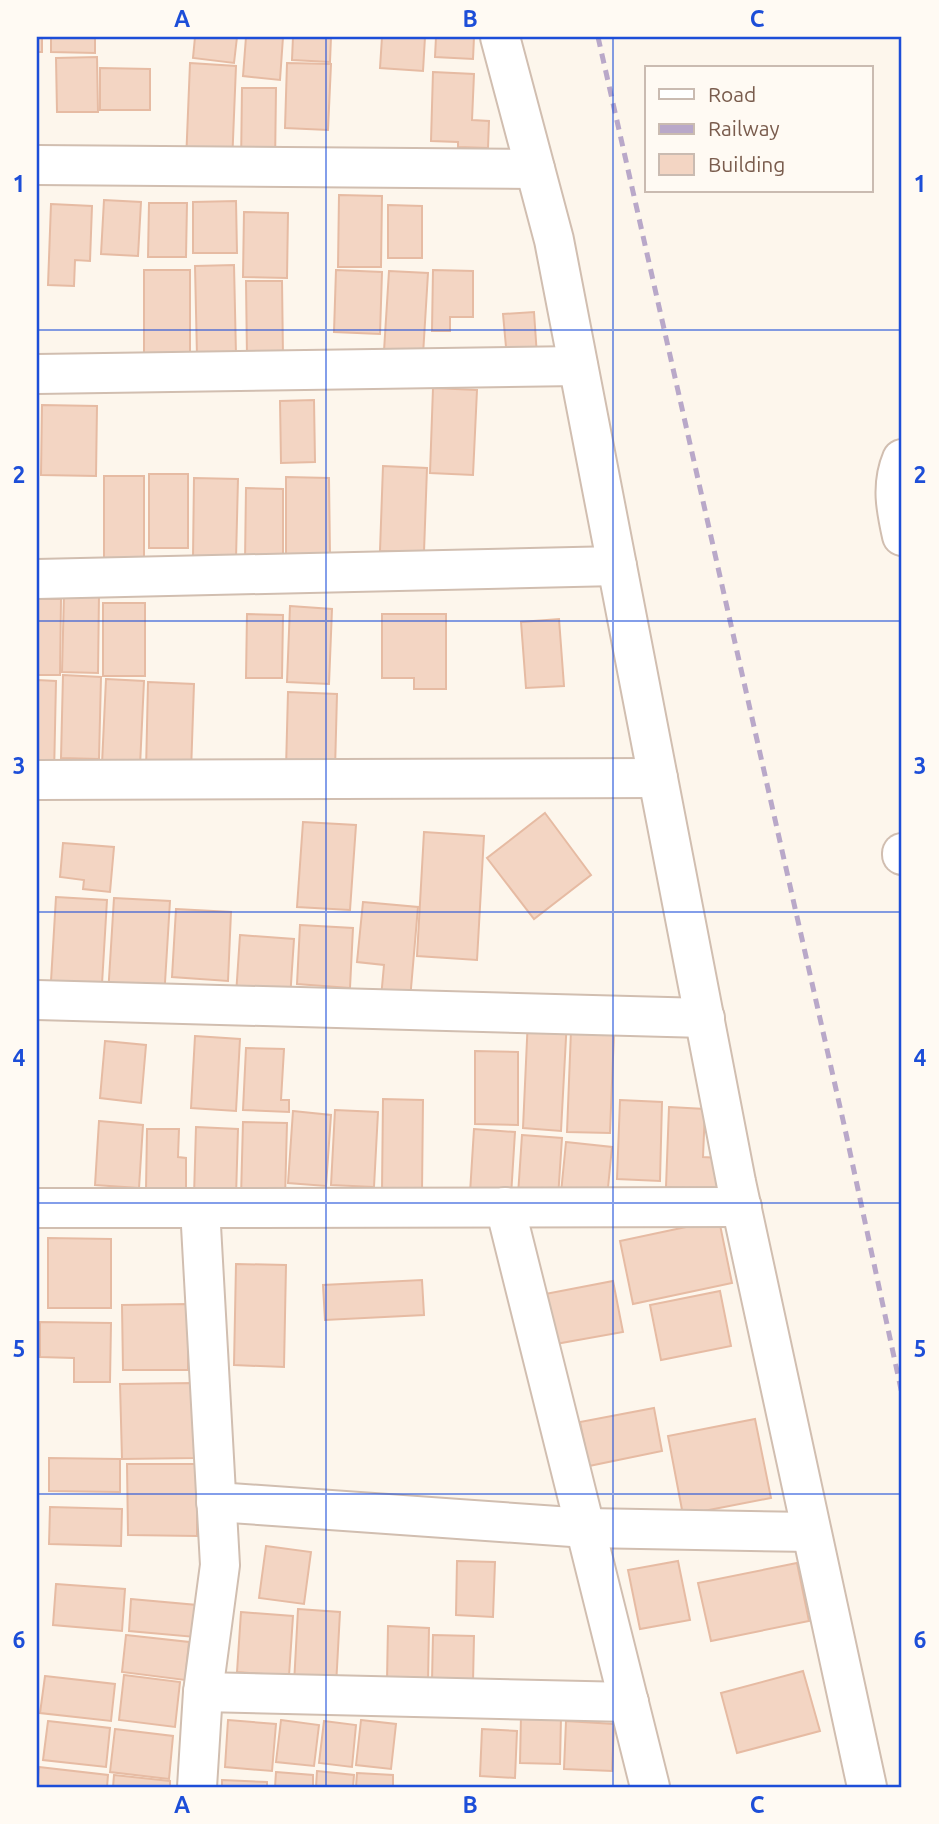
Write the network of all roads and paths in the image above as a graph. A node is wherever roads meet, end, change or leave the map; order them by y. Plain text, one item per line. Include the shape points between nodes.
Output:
1 (500, 37) edge
2 (37, 165) edge
3 (535, 169) junction
4 (578, 366) junction
5 (37, 374) edge
6 (902, 459) edge
7 (902, 536) edge
8 (617, 566) junction
9 (37, 579) edge
10 (658, 778) junction
11 (37, 780) edge
12 (37, 1000) edge
13 (705, 1018) junction
14 (741, 1206) junction
15 (505, 1207) junction
16 (37, 1208) edge
17 (200, 1208) junction
18 (216, 1502) junction
19 (586, 1528) junction
20 (811, 1532) junction
21 (203, 1692) junction
22 (629, 1702) junction
23 (197, 1787) edge
24 (650, 1787) edge
25 (867, 1787) edge

1 - 3 street
2 - 3 street
3 - 4 street
4 - 5 street
4 - 8 street
6 - 7 street via 894,503
8 - 9 street
8 - 10 street
10 - 11 street
10 - 13 street
12 - 13 street
13 - 14 street
14 - 15 street
14 - 20 street
15 - 17 street
15 - 19 street
16 - 17 street
17 - 18 street
18 - 19 street
18 - 21 street via 220,1565
19 - 20 street
19 - 22 street
20 - 25 street
21 - 22 street
21 - 23 street
22 - 24 street

